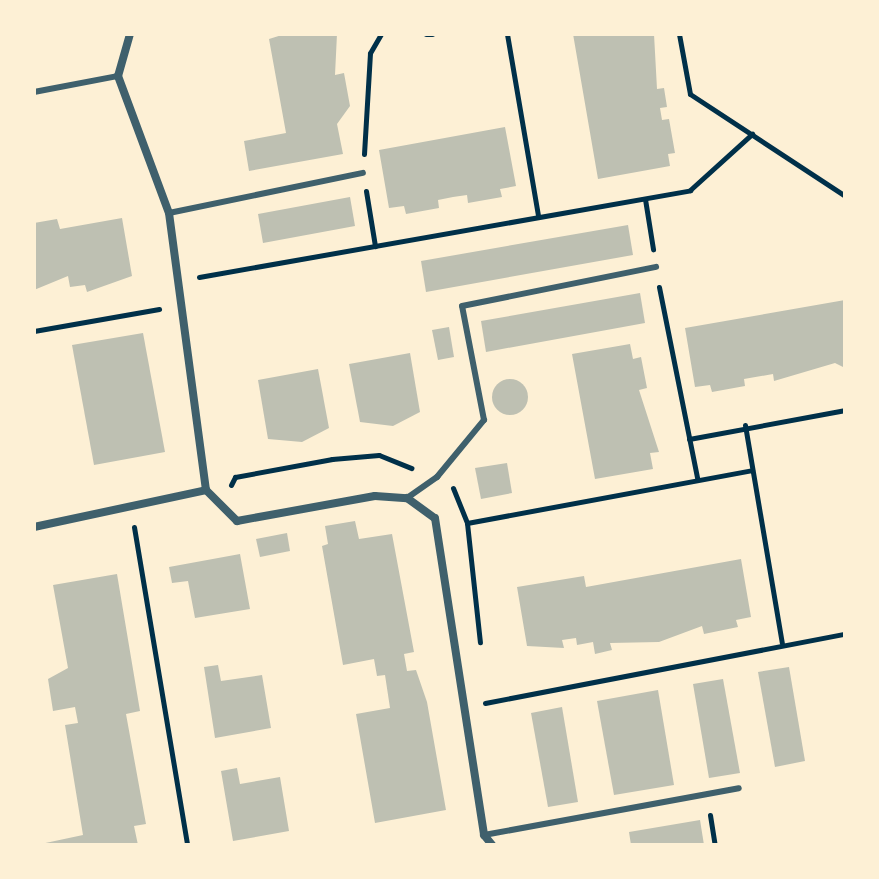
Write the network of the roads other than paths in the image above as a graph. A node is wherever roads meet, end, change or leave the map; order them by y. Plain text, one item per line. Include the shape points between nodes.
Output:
1 (130, 34) edge
2 (118, 76) junction
3 (34, 92) edge
4 (363, 173) road end
5 (169, 213) junction
6 (656, 267) road end
7 (206, 490) junction
8 (407, 498) junction
9 (34, 527) edge
10 (739, 788) dead end
11 (484, 835) junction
12 (492, 845) edge

1 - 2 street
2 - 3 lane
2 - 5 street
4 - 5 lane
5 - 7 street via 182,280
6 - 8 lane via 462,306 484,420 437,477
7 - 8 street via 237,521 375,496
7 - 9 street
8 - 11 street via 435,518
10 - 11 lane
11 - 12 street

